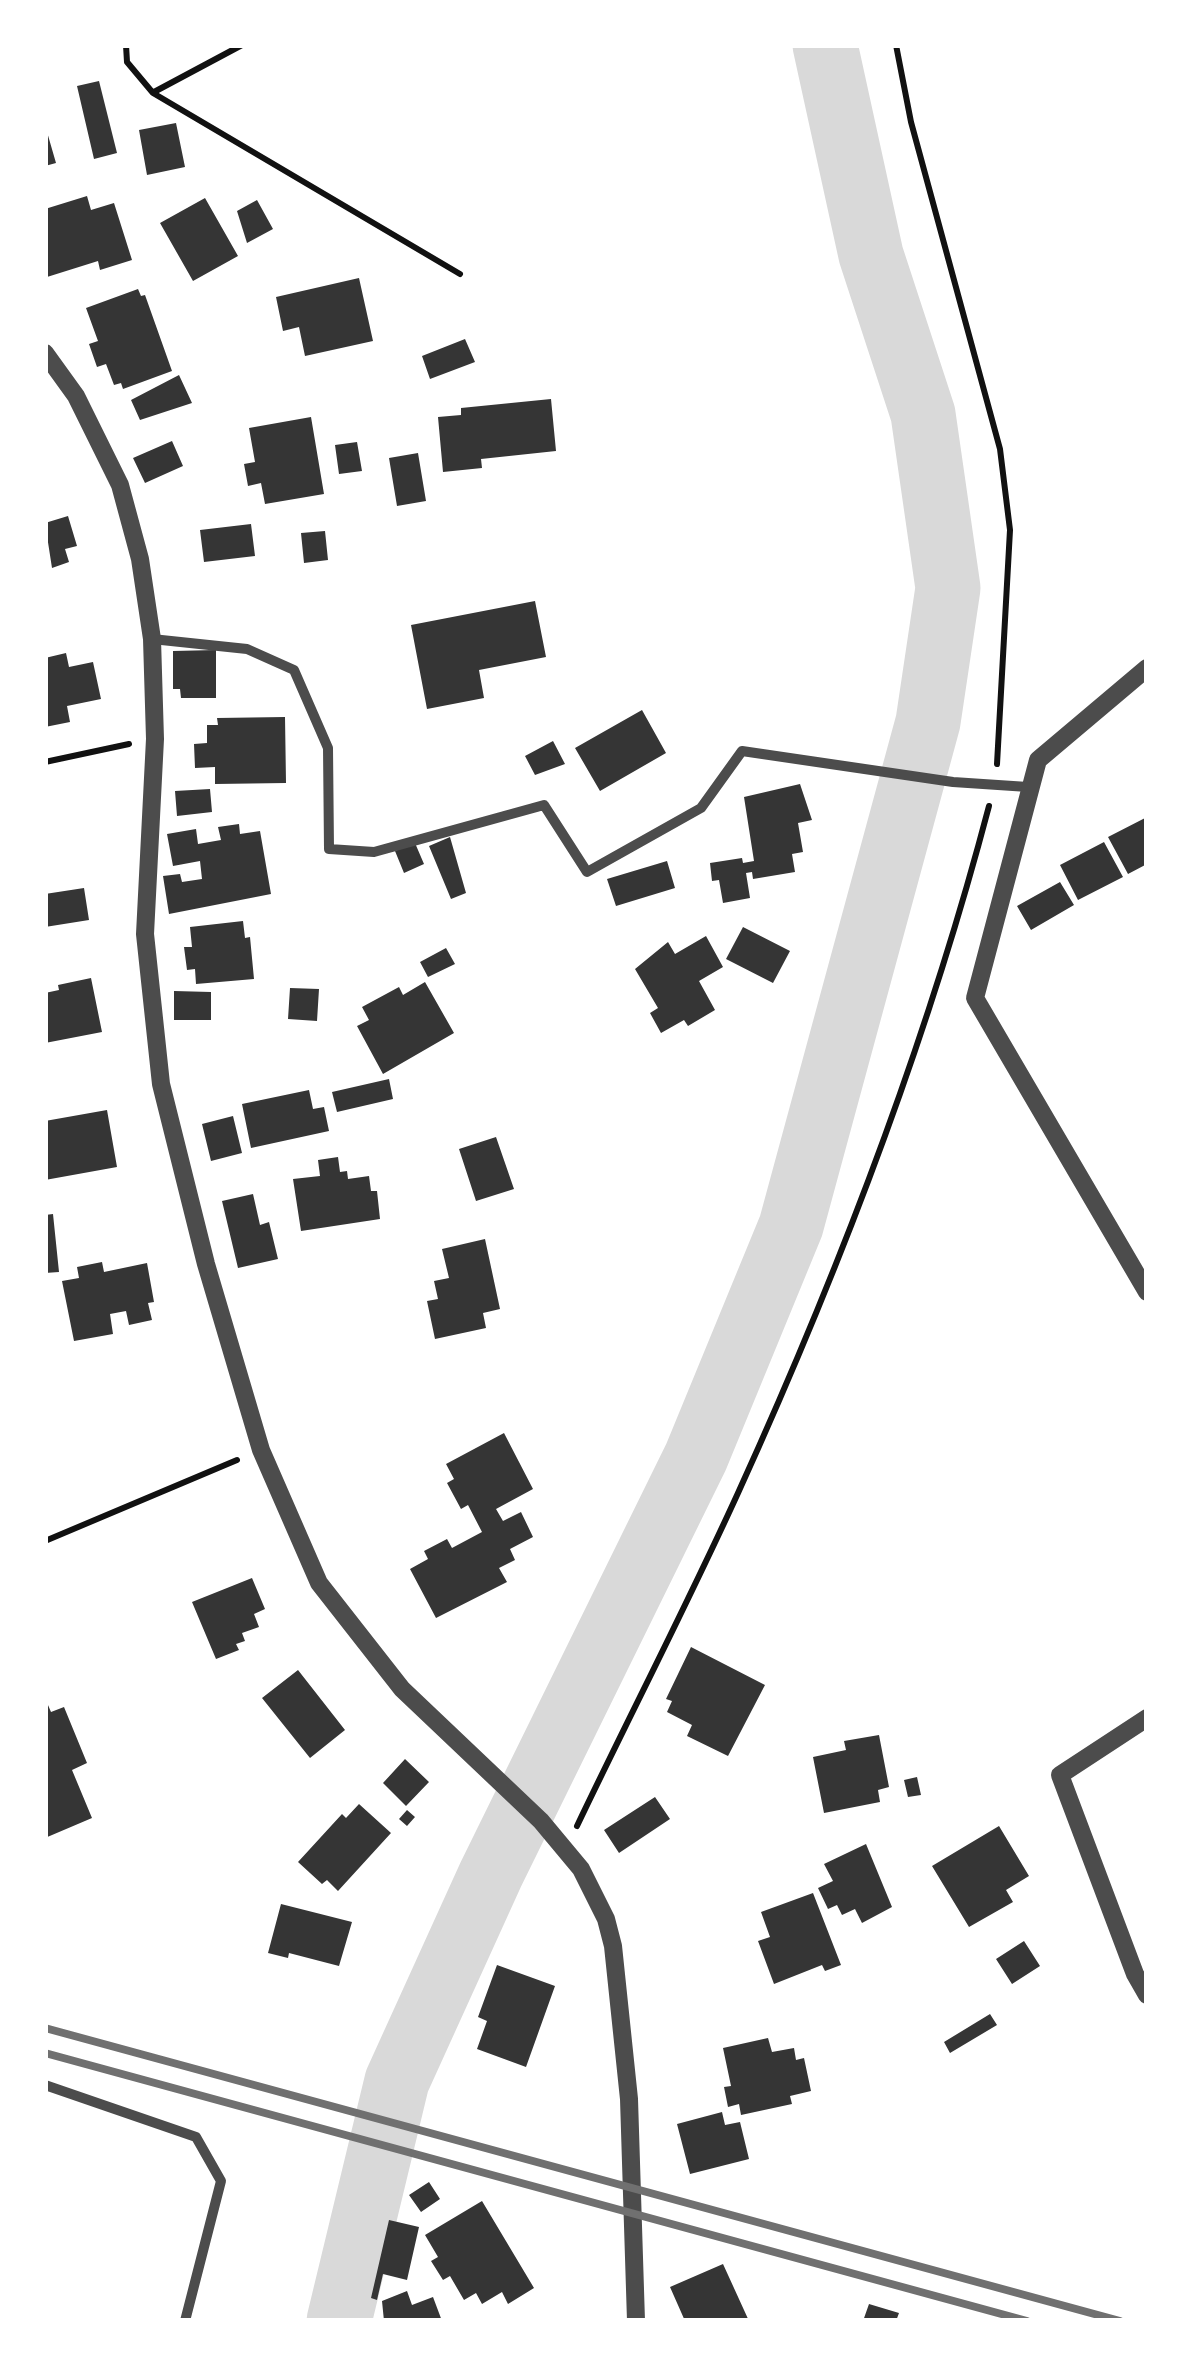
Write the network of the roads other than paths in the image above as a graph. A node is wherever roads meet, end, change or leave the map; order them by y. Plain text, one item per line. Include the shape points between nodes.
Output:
1 (45, 353) edge
2 (152, 639) junction
3 (1147, 668) edge
4 (1028, 788) junction
5 (1147, 1292) edge
6 (1147, 1718) edge
7 (1147, 1995) edge
8 (45, 2085) edge
9 (185, 2321) edge
10 (636, 2321) edge

1 - 2 street via 76,396 120,484
2 - 4 street via 247,649 294,670 328,748 329,848 374,852 544,805 587,872 701,808 742,751
2 - 10 street via 155,739 145,934 161,1084 206,1264 261,1450 320,1583 402,1689 541,1821 594,1893 613,1946 629,2099
3 - 4 street via 1038,760
4 - 5 street via 975,998
6 - 7 street via 1060,1775
8 - 9 street via 196,2137 222,2181

